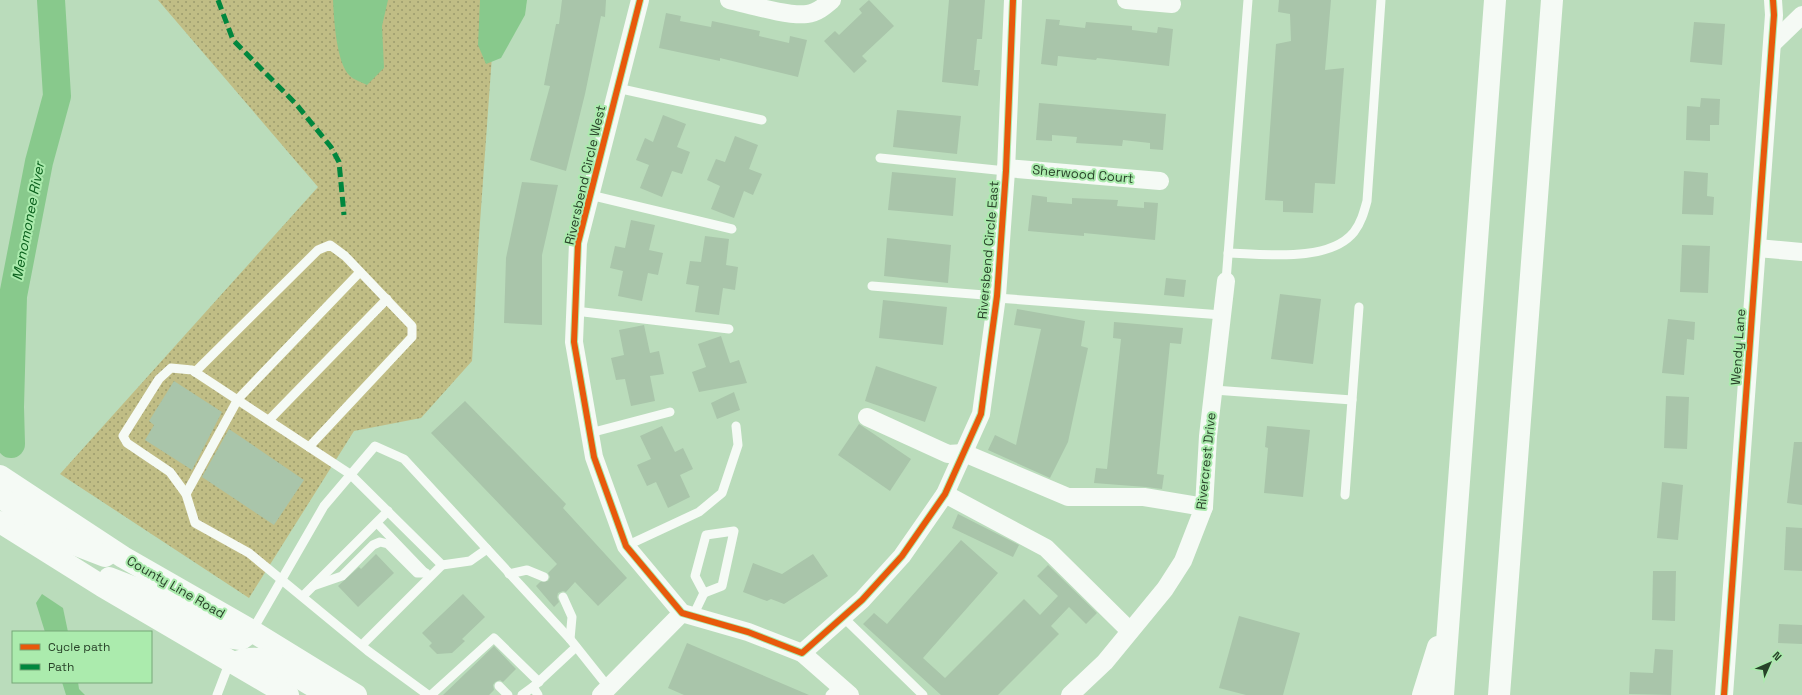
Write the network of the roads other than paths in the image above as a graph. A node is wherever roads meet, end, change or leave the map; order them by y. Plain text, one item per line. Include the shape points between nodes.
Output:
1 (640, 0) edge
2 (732, 0) edge
3 (832, 0) edge
4 (1013, 0) edge
5 (1126, 0) edge
6 (1248, 0) edge
7 (1381, 0) edge
8 (1495, 0) edge
9 (1552, 0) edge
10 (1772, 0) edge
11 (1172, 4) dead end
12 (1802, 15) edge
13 (1772, 44) junction
14 (617, 88) junction
15 (762, 120) dead end
16 (880, 158) dead end
17 (1006, 169) junction
18 (1160, 181) dead end
19 (590, 195) junction
20 (732, 229) dead end
21 (1757, 248) junction
22 (1802, 252) edge
23 (1228, 253) junction
24 (360, 272) junction
25 (1226, 281) joint
26 (872, 286) dead end
27 (997, 297) junction
28 (387, 299) junction
29 (1359, 307) dead end
30 (575, 311) junction
31 (1222, 316) junction
32 (729, 329) dead end
33 (195, 372) junction
34 (1214, 390) junction
35 (238, 399) junction
36 (1352, 400) junction
37 (670, 412) dead end
38 (867, 417) dead end
39 (269, 420) junction
40 (736, 426) dead end
41 (590, 433) junction
42 (309, 447) junction
43 (964, 453) junction
44 (350, 474) junction
45 (0, 476) edge
46 (186, 494) junction
47 (945, 494) junction
48 (1345, 495) dead end
49 (0, 496) edge
50 (1204, 507) junction
51 (388, 511) junction
52 (0, 522) edge
53 (377, 523) junction
54 (626, 546) junction
55 (487, 550) junction
56 (60, 560) junction
57 (442, 565) junction
58 (150, 572) junction
59 (509, 574) junction
60 (428, 575) junction
61 (544, 577) dead end
62 (282, 579) junction
63 (313, 586) junction
64 (704, 593) junction
65 (303, 596) junction
66 (563, 596) dead end
67 (1450, 607) junction
68 (688, 615) junction
69 (843, 617) junction
70 (252, 631) junction
71 (1130, 631) junction
72 (570, 639) junction
73 (362, 645) junction
74 (576, 647) junction
75 (802, 653) junction
76 (232, 662) junction
77 (499, 686) dead end
78 (537, 688) edge
79 (605, 692) edge
80 (840, 692) edge
81 (217, 695) edge
82 (288, 695) edge
83 (331, 695) edge
84 (356, 695) edge
85 (428, 695) edge
86 (431, 695) edge
87 (508, 695) edge
88 (522, 695) edge
89 (923, 695) edge
90 (1071, 695) edge
91 (1423, 695) edge
92 (1443, 695) edge
93 (1499, 695) edge
94 (1724, 695) edge

1 - 14 street, Riversbend Circle West
2 - 3 street via 789,13 808,14 824,7
4 - 17 street, Riversbend Circle East
5 - 11 street
6 - 23 lane
7 - 23 lane via 1367,201 1363,217 1353,232 1338,244 1320,252
8 - 67 main road
9 - 93 main road
10 - 13 street, Wendy Lane
12 - 13 street
13 - 21 street, Wendy Lane
14 - 15 lane
14 - 19 street, Riversbend Circle West
16 - 17 lane
17 - 18 street, Sherwood Court
17 - 27 street, Riversbend Circle East
19 - 20 lane
19 - 30 street, Riversbend Circle West via 578,243
21 - 22 street
21 - 94 street, Wendy Lane
23 - 25 lane
24 - 28 lane
24 - 33 lane via 330,245 318,250
24 - 35 lane
25 - 31 street, Rivercrest Drive
26 - 27 lane
27 - 31 lane
27 - 43 street, Riversbend Circle East via 981,414
28 - 39 lane
28 - 42 lane via 412,326 412,337
29 - 36 lane
30 - 32 lane
30 - 41 street, Riversbend Circle West via 574,342
31 - 34 street, Rivercrest Drive
33 - 35 lane
33 - 46 lane via 171,368 159,379 124,436 127,443 170,472
34 - 36 lane
34 - 50 street, Rivercrest Drive via 1208,436
35 - 39 lane
35 - 46 lane
36 - 48 lane
37 - 41 lane
38 - 43 street via 948,454
39 - 42 lane
40 - 54 lane via 738,445 722,493 699,512
41 - 54 street, Riversbend Circle West via 594,457
42 - 44 lane
43 - 47 street, Riversbend Circle East
43 - 50 street via 1068,497 1144,497
44 - 51 lane
44 - 55 lane via 375,446 404,460
44 - 62 lane via 324,506
45 - 58 main road, County Line Road
46 - 62 lane via 195,523 249,553
47 - 69 street via 902,556
47 - 71 street via 1046,548
49 - 58 main road via 66,541
50 - 71 street, Rivercrest Drive via 1183,562 1165,589
51 - 53 lane
51 - 57 lane
52 - 56 main road
53 - 60 lane
53 - 63 lane
54 - 68 street, Riversbend Circle West
55 - 57 lane via 470,561
55 - 59 lane
56 - 70 main road via 145,592 227,637 241,639
56 - 76 main road
57 - 60 lane
58 - 70 main road, County Line Road
59 - 61 lane via 527,570
59 - 72 lane
60 - 63 lane via 417,573 388,544 380,542 373,545 342,576
60 - 73 lane
62 - 65 lane
62 - 70 lane
63 - 65 lane
64 - 64 lane via 695,576 706,535 734,531 722,586
64 - 68 lane
65 - 73 lane
66 - 72 lane via 572,617
67 - 91 main road
67 - 92 main road
68 - 75 street via 748,632
68 - 79 street
69 - 75 street
69 - 89 lane
70 - 76 main road
70 - 84 main road, County Line Road
71 - 90 street, Rivercrest Drive via 1105,662
72 - 74 lane
73 - 85 lane
74 - 78 lane
74 - 79 lane
75 - 80 street
76 - 81 lane
76 - 82 main road
76 - 83 main road via 257,658 271,662 317,690
77 - 87 lane
78 - 86 lane via 494,638 458,675
78 - 88 lane

